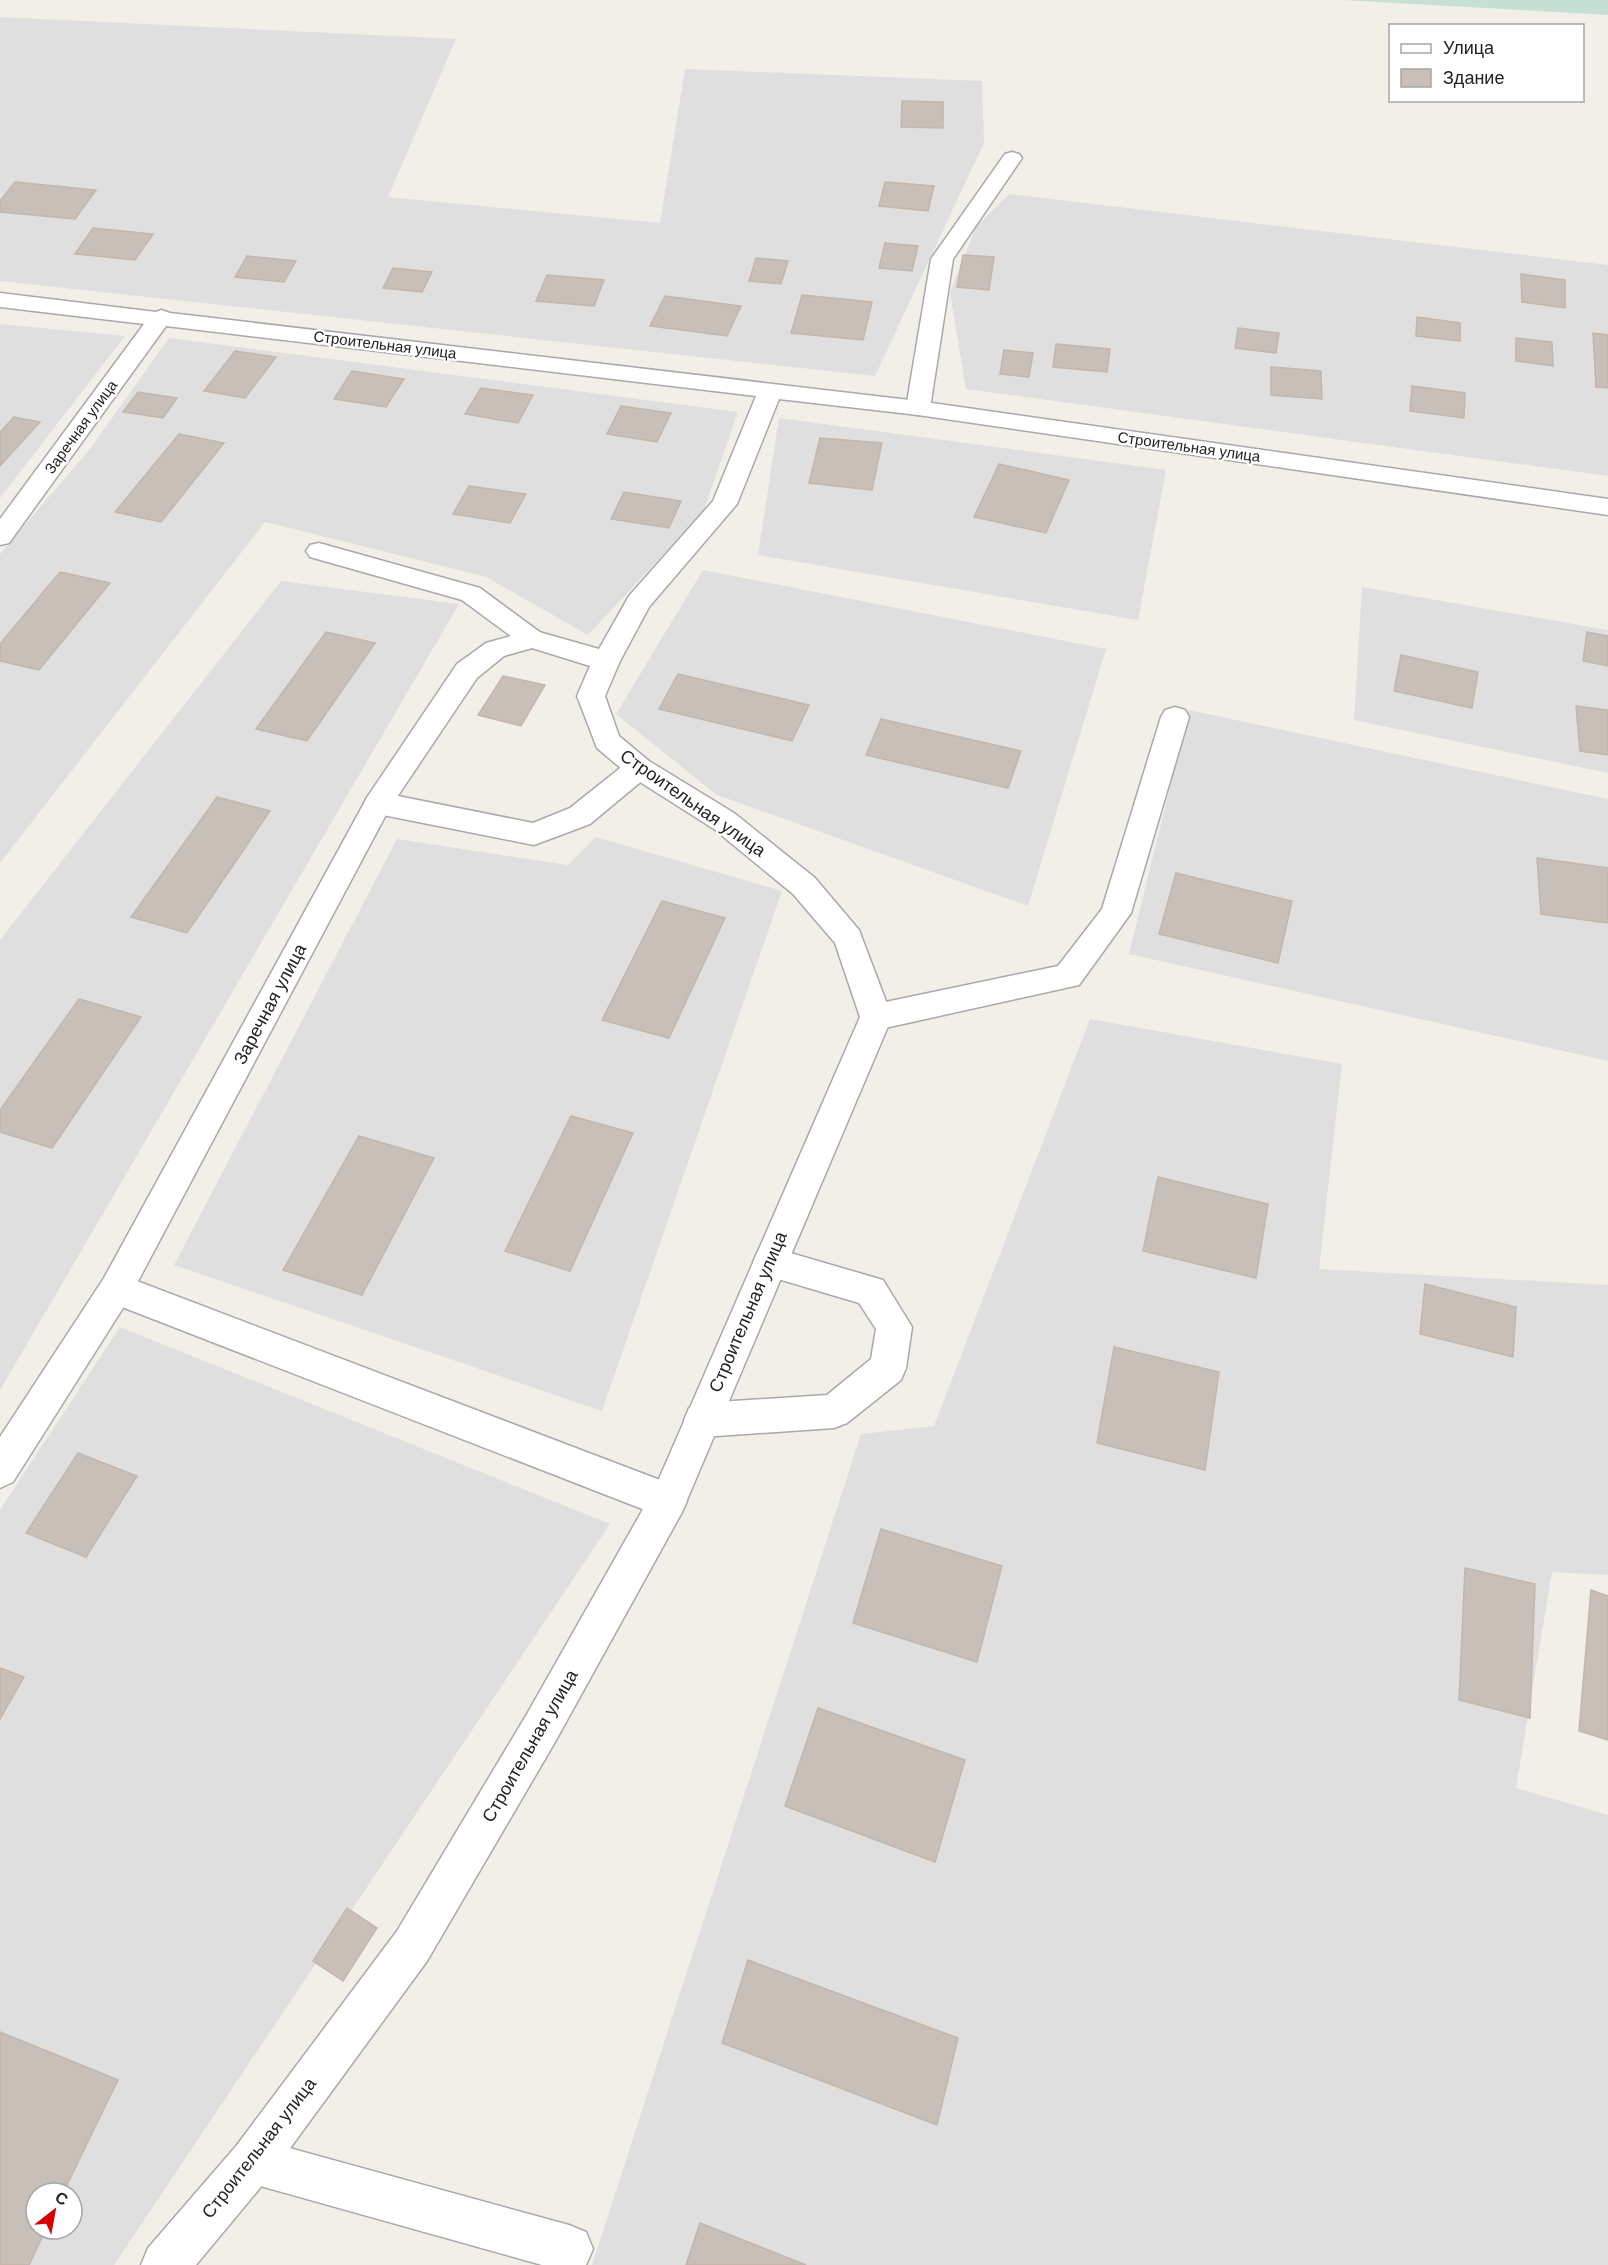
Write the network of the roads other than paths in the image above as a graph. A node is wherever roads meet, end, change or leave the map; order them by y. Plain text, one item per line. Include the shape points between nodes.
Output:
1 (1012, 158) dead end
2 (0, 300) edge
3 (161, 318) junction
4 (770, 392) junction
5 (918, 408) junction
6 (1608, 507) edge
7 (1, 534) edge
8 (319, 551) dead end
9 (532, 639) junction
10 (606, 661) junction
11 (1175, 717) dead end
12 (639, 768) junction
13 (378, 803) junction
14 (876, 1017) junction
15 (770, 1262) junction
16 (116, 1289) junction
17 (702, 1420) junction
18 (0, 1470) edge
19 (668, 1501) junction
20 (253, 2161) junction
21 (569, 2248) dead end
22 (165, 2265) edge

1 - 5 street via 942,259
2 - 3 street, Строительная улица
3 - 4 street, Строительная улица
3 - 7 street, Заречная улица
4 - 5 street, Строительная улица
4 - 10 street, Строительная улица via 724,504 638,602
5 - 6 street, Строительная улица
8 - 9 street via 471,594
9 - 10 street
9 - 13 street, Заречная улица via 495,649 467,671
10 - 12 street, Строительная улица via 591,696 607,741
11 - 14 street via 1116,913 1068,976
12 - 13 street via 580,816 534,834
12 - 14 street, Строительная улица via 724,821 804,886 848,938
13 - 16 street, Заречная улица
14 - 15 street, Строительная улица
15 - 17 street, Строительная улица
15 - 17 street via 871,1291 894,1328 888,1368 834,1411
16 - 18 street, Заречная улица
16 - 19 street
17 - 19 street, Строительная улица
19 - 20 street, Строительная улица via 542,1728 412,1946
20 - 21 street
20 - 22 street, Строительная улица

